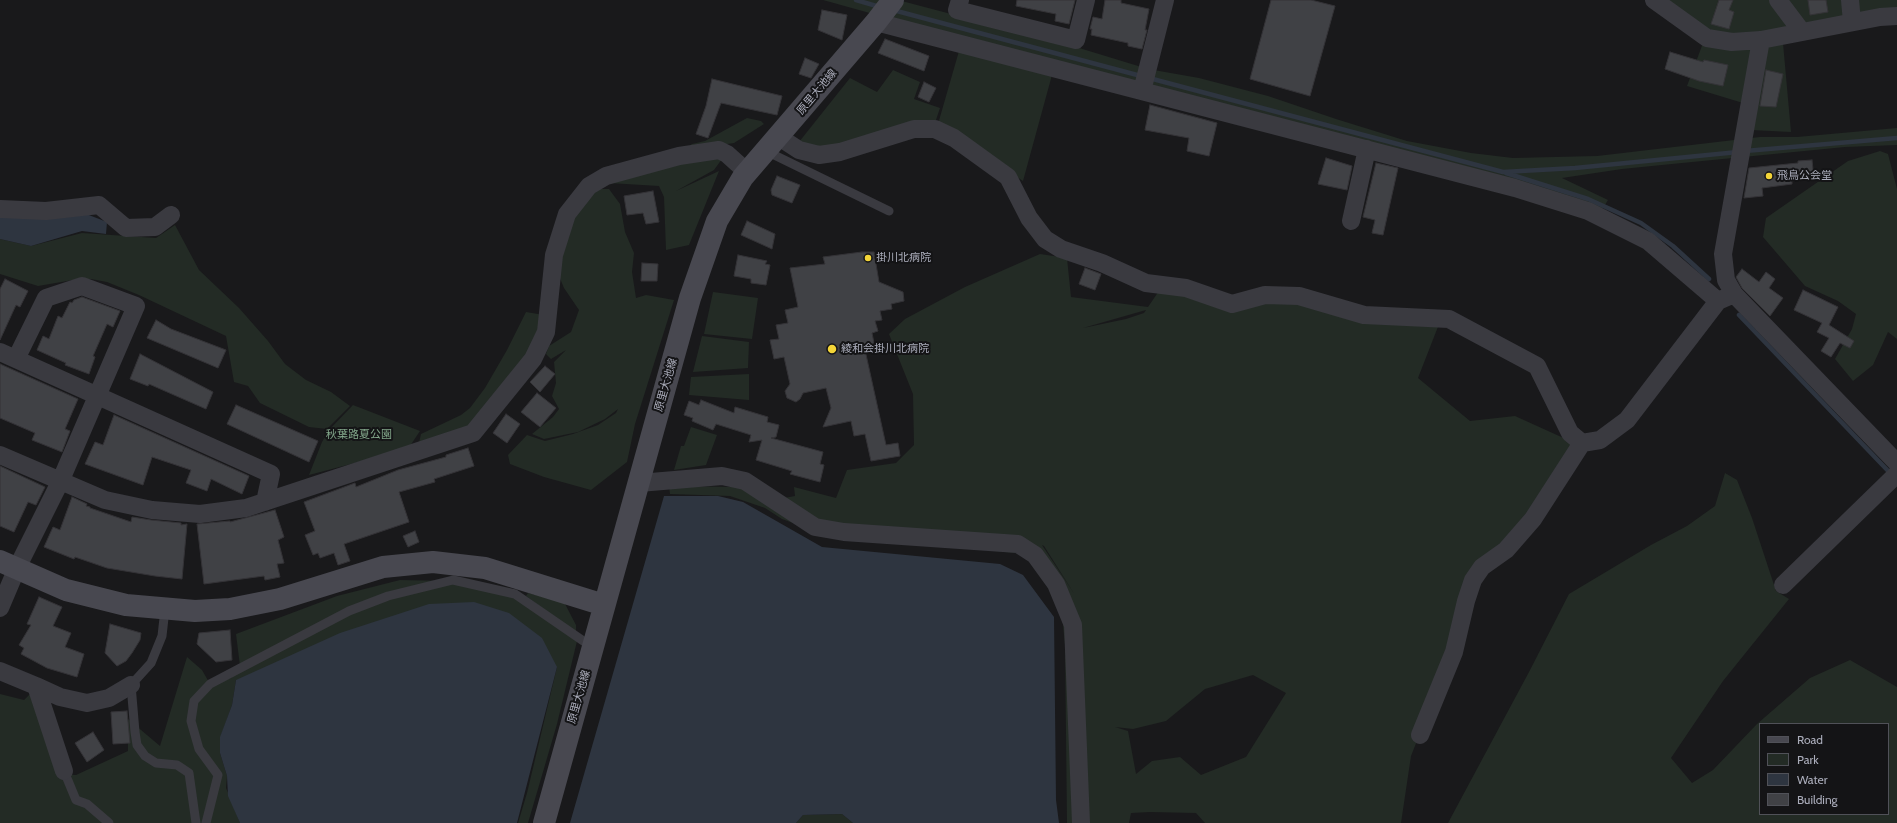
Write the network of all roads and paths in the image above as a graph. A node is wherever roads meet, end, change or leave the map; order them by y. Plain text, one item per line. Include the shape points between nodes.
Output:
1 (960, 0) edge
2 (1086, 0) edge
3 (1165, 0) edge
4 (1654, 0) edge
5 (1778, 0) edge
6 (1850, 0) edge
7 (893, 1) edge
8 (1897, 16) edge
9 (877, 21) junction
10 (1852, 22) junction
11 (1802, 32) junction
12 (1761, 40) junction
13 (1144, 84) junction
14 (772, 144) junction
15 (1367, 150) junction
16 (747, 172) junction
17 (0, 209) edge
18 (889, 211) dead end
19 (171, 215) dead end
20 (1351, 221) dead end
21 (1726, 297) junction
22 (0, 352) edge
23 (16, 359) junction
24 (97, 396) junction
25 (1582, 443) junction
26 (0, 455) edge
27 (1897, 463) edge
28 (1893, 478) edge
29 (60, 482) junction
30 (639, 483) junction
31 (265, 502) junction
32 (8, 564) edge
33 (1783, 585) dead end
34 (604, 605) junction
35 (0, 608) edge
36 (165, 609) junction
37 (592, 647) junction
38 (0, 671) edge
39 (131, 684) junction
40 (36, 686) junction
41 (1420, 735) dead end
42 (64, 771) joint
43 (109, 823) edge
44 (196, 823) edge
45 (206, 823) edge
46 (544, 823) edge
47 (1081, 823) edge

1 - 2 street via 958,10 1076,40
3 - 13 street
4 - 12 street via 1708,38 1732,42
5 - 11 street
6 - 10 street
7 - 9 main road, 原里大池線
8 - 10 street
9 - 13 street
9 - 14 main road, 原里大池線
10 - 11 street
11 - 12 street
12 - 21 street via 1723,254
13 - 15 street
14 - 16 main road, 原里大池線
14 - 18 lane
14 - 25 street via 819,155 840,152 914,129 935,129 954,138 1008,177 1029,218 1045,239 1061,249 1102,263 1146,283 1186,288 1232,304 1265,295 1299,296 1364,315 1449,319 1537,366 1570,433
15 - 20 street
15 - 21 street via 1515,188 1588,211 1648,241
16 - 30 main road, 原里大池線 via 717,221 690,298
16 - 31 street via 719,150 664,160 606,176 589,186 567,214 554,256 546,332 533,360 473,433
17 - 19 street via 46,211 99,205 126,228 155,227
21 - 25 street via 1627,420 1600,440
21 - 27 street
22 - 23 street
23 - 24 street
23 - 24 street via 46,298 82,286 136,306
24 - 29 street
24 - 31 street via 271,474
25 - 41 street via 1533,519 1506,550 1482,567 1473,582 1454,652
26 - 29 street
28 - 33 street
29 - 31 street via 105,500 152,510 200,514 246,508
29 - 32 street
30 - 34 main road, 原里大池線
30 - 47 street via 722,476 745,481 815,527 844,532 1018,544 1035,555 1056,584 1073,625
32 - 35 street
32 - 36 main road via 66,590 126,605
34 - 36 main road via 485,568 433,562 383,567 280,599 230,609
34 - 37 main road, 原里大池線
36 - 39 lane via 162,636 151,663
37 - 45 lane via 515,594 453,580 388,596 349,611 210,684 194,701 191,721 199,749 218,775
37 - 46 main road, 原里大池線
38 - 40 street
39 - 40 street via 109,698 87,703 60,698
39 - 44 lane via 137,745 145,756 156,763 176,765 189,773
40 - 42 street
42 - 43 lane via 76,800 87,804

